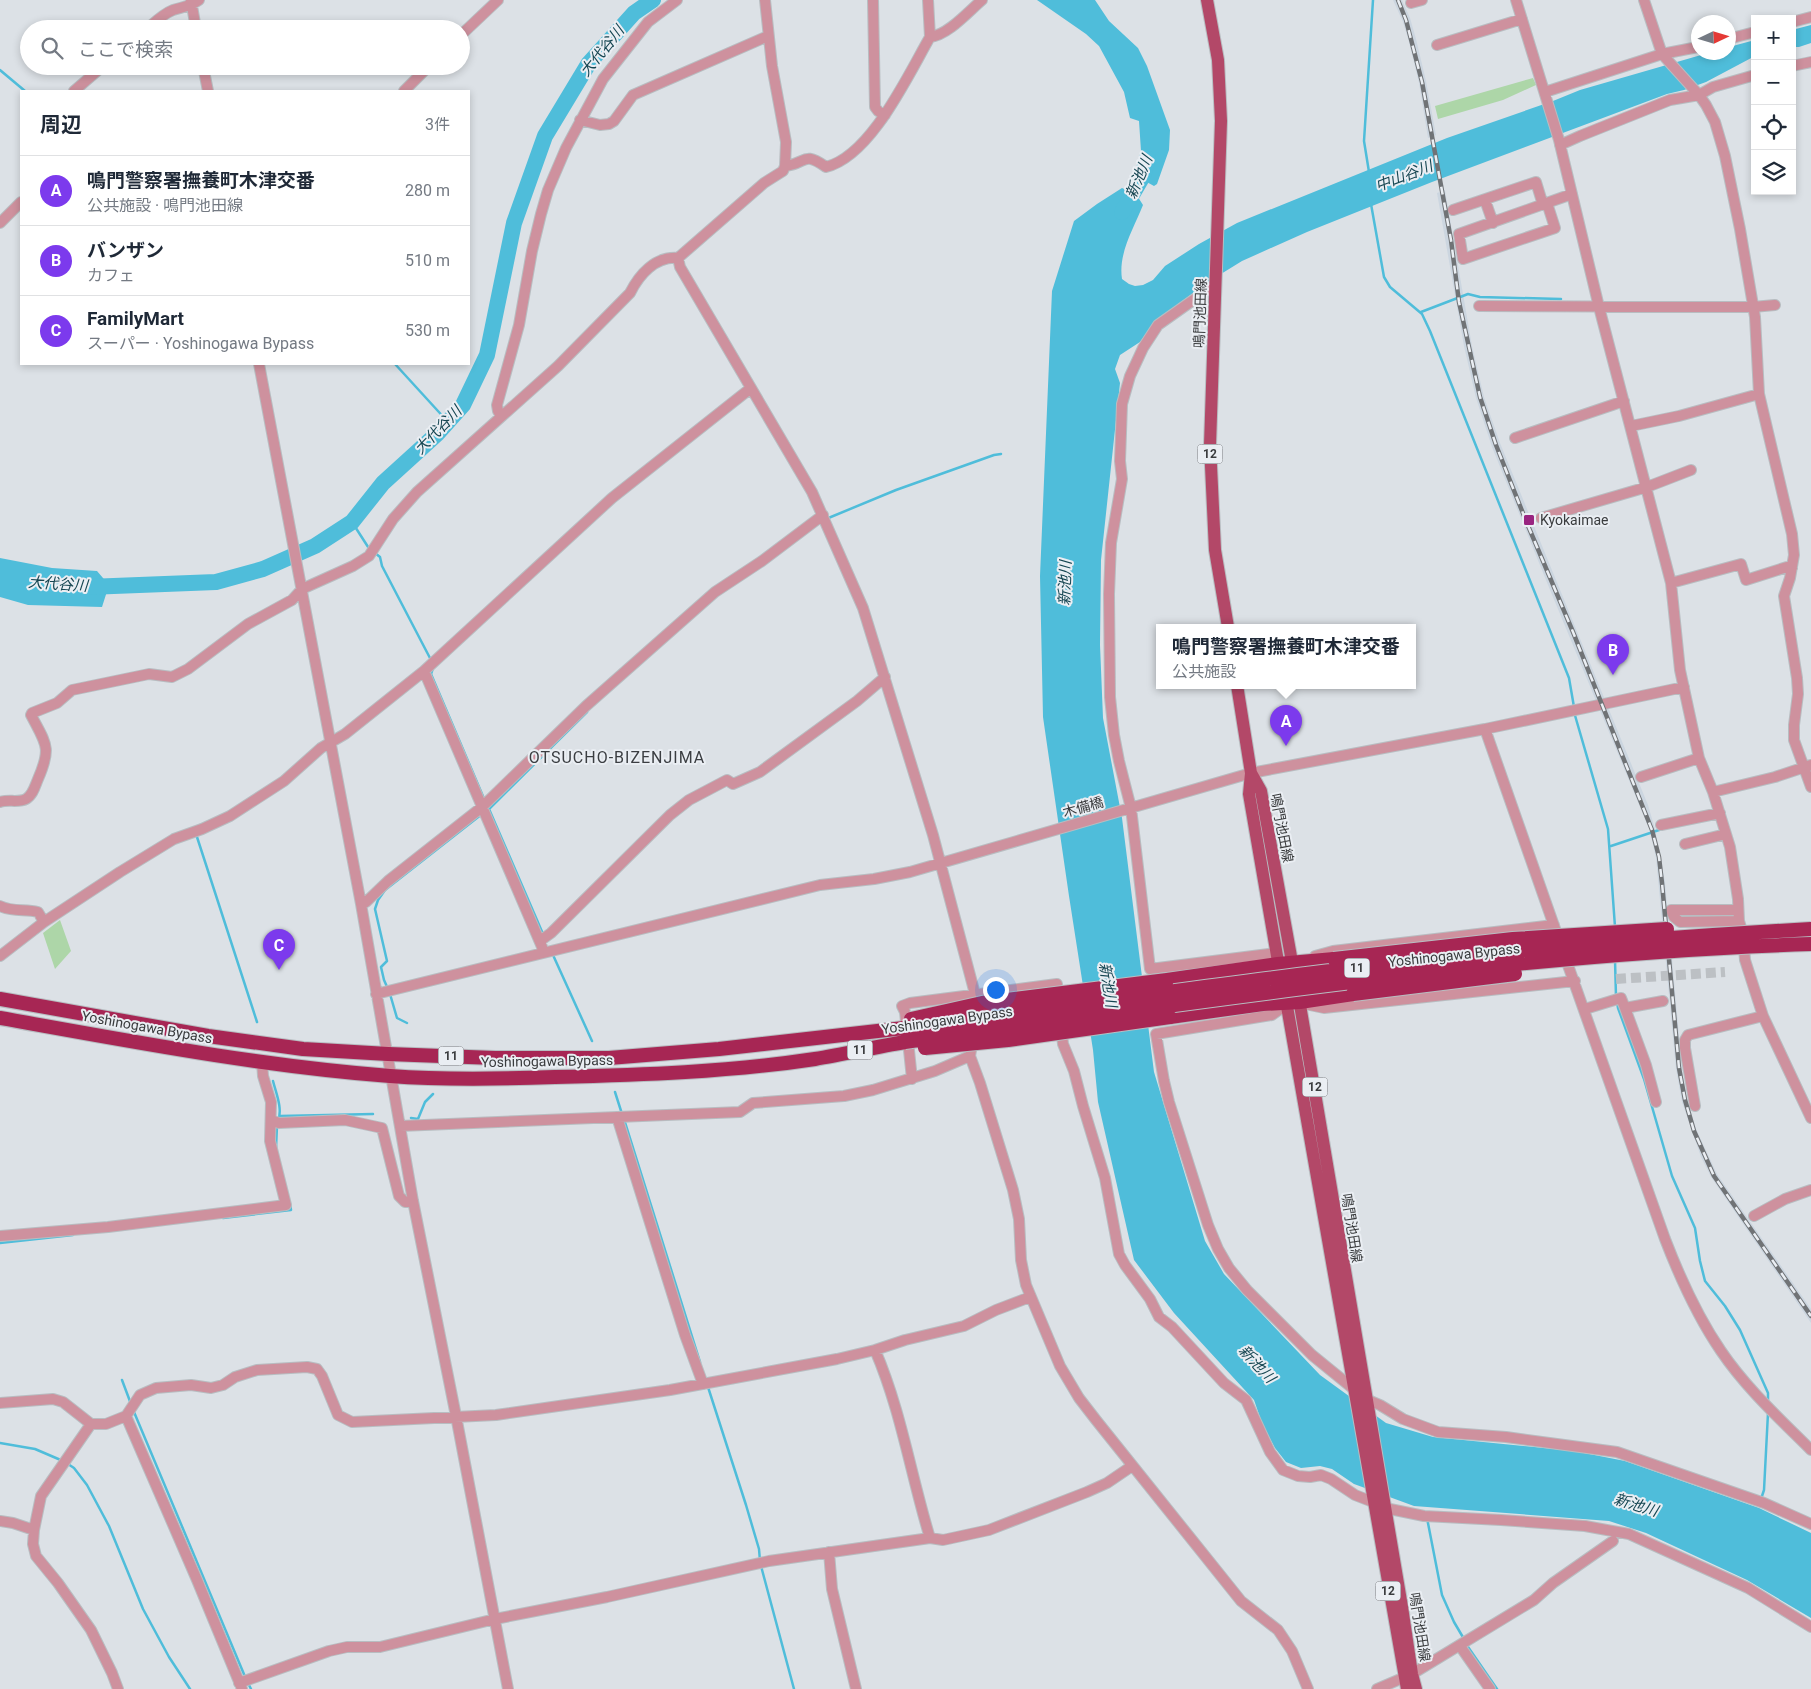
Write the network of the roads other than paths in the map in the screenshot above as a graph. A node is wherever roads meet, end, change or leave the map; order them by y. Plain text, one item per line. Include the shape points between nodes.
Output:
1 (498, 0) edge
2 (677, 0) edge
3 (765, 0) edge
4 (873, 0) edge
5 (928, 0) edge
6 (982, 0) edge
7 (1207, 0) edge
8 (1516, 0) edge
9 (1644, 0) edge
10 (194, 2) edge
11 (1811, 17) edge
12 (1522, 19) junction
13 (157, 20) edge
14 (195, 20) edge
15 (1796, 21) edge
16 (470, 26) edge
17 (1751, 33) edge
18 (768, 36) junction
19 (930, 37) junction
20 (1736, 37) edge
21 (1437, 45) dead end
22 (1691, 49) edge
23 (1665, 57) junction
24 (1811, 62) edge
25 (1796, 65) edge
26 (93, 75) edge
27 (205, 75) edge
28 (420, 75) edge
29 (1751, 76) edge
30 (75, 90) edge
31 (208, 90) edge
32 (405, 90) edge
33 (1697, 92) junction
34 (1546, 95) junction
35 (885, 116) junction
36 (580, 120) junction
37 (1560, 143) junction
38 (785, 166) junction
39 (1572, 194) junction
40 (1485, 200) junction
41 (20, 203) edge
42 (1545, 204) junction
43 (1453, 210) dead end
44 (0, 223) edge
45 (1492, 223) junction
46 (678, 258) junction
47 (1216, 282) junction
48 (1776, 305) dead end
49 (1479, 306) dead end
50 (1598, 307) junction
51 (1753, 307) junction
52 (259, 365) edge
53 (750, 388) junction
54 (1759, 394) junction
55 (1624, 401) junction
56 (501, 416) junction
57 (1631, 426) junction
58 (1515, 438) dead end
59 (1691, 470) dead end
60 (1647, 487) junction
61 (823, 515) junction
62 (1542, 518) dead end
63 (1792, 568) junction
64 (1671, 583) junction
65 (301, 584) junction
66 (1227, 624) edge
67 (424, 671) junction
68 (885, 677) junction
69 (1684, 687) junction
70 (1238, 689) edge
71 (1485, 729) junction
72 (331, 741) junction
73 (1699, 758) junction
74 (1807, 766) edge
75 (1251, 774) junction
76 (1640, 777) dead end
77 (1811, 787) edge
78 (1713, 792) junction
79 (0, 802) edge
80 (482, 807) junction
81 (1128, 808) junction
82 (1720, 813) junction
83 (1661, 825) dead end
84 (1726, 834) junction
85 (1685, 844) dead end
86 (940, 862) junction
87 (361, 904) junction
88 (0, 906) edge
89 (1739, 916) junction
90 (44, 922) junction
91 (1554, 925) junction
92 (1811, 929) edge
93 (540, 941) junction
94 (1719, 941) junction
95 (1811, 944) edge
96 (543, 952) junction
97 (0, 956) edge
98 (1282, 960) junction
99 (1575, 981) junction
100 (376, 994) junction
101 (975, 994) junction
102 (0, 999) edge
103 (1663, 1001) dead end
104 (1294, 1003) junction
105 (1625, 1008) junction
106 (1585, 1009) junction
107 (1763, 1016) junction
108 (0, 1018) edge
109 (904, 1035) junction
110 (388, 1054) junction
111 (970, 1056) junction
112 (262, 1061) junction
113 (391, 1076) junction
114 (912, 1079) junction
115 (1656, 1102) dead end
116 (1695, 1106) dead end
117 (617, 1117) junction
118 (1811, 1118) edge
119 (275, 1122) junction
120 (400, 1126) junction
121 (1811, 1190) edge
122 (413, 1201) junction
123 (1754, 1216) dead end
124 (0, 1236) edge
125 (1030, 1297) junction
126 (875, 1350) junction
127 (702, 1384) junction
128 (1353, 1391) junction
129 (1367, 1402) junction
130 (0, 1403) edge
131 (126, 1416) junction
132 (456, 1416) junction
133 (91, 1424) junction
134 (1811, 1450) edge
135 (1132, 1466) junction
136 (1378, 1500) junction
137 (0, 1522) edge
138 (1811, 1524) edge
139 (34, 1530) junction
140 (930, 1538) junction
141 (1614, 1541) dead end
142 (829, 1552) junction
143 (495, 1619) junction
144 (1811, 1627) edge
145 (1460, 1646) junction
146 (1407, 1680) edge
147 (241, 1686) edge
148 (118, 1689) edge
149 (508, 1689) edge
150 (856, 1689) edge
151 (1308, 1689) edge
152 (1378, 1689) edge
153 (1416, 1689) edge
154 (1490, 1689) edge

1 - 16 street
2 - 36 street via 648,22 634,39 603,79
3 - 18 street
4 - 35 street via 876,107
5 - 19 street
6 - 19 street via 958,22
7 - 47 main road, 鳴門池田線 / 12 via 1218,60 1221,121
8 - 12 street
9 - 23 street
10 - 13 street
10 - 14 street
11 - 15 street
12 - 21 street
12 - 34 street
17 - 20 street
18 - 36 street via 633,95 609,124
18 - 38 street via 786,142
19 - 35 street
22 - 23 street
23 - 33 street
23 - 34 street
24 - 25 street
26 - 30 street
27 - 31 street
28 - 32 street
29 - 33 street
33 - 37 street
33 - 51 street via 1715,122 1725,156
34 - 37 street
35 - 38 street via 863,142 830,166 807,158
36 - 56 street via 548,190 541,214 519,325 498,405
37 - 39 street
38 - 46 street
39 - 42 street
39 - 50 street
40 - 42 street via 1536,182
40 - 43 street
40 - 45 street
41 - 44 street
42 - 45 street
42 - 45 street via 1555,228 1463,259 1459,234
46 - 53 street via 680,267
46 - 56 street via 668,257 649,267 630,293 558,366
47 - 66 main road, 鳴門池田線 / 12 via 1210,445 1215,550
47 - 81 street via 1158,325 1130,376 1122,404 1122,478 1111,543 1108,594 1110,697
48 - 51 street
49 - 50 street
50 - 51 street
50 - 55 street
51 - 54 street
52 - 65 street
53 - 61 street
53 - 67 street via 612,498
54 - 57 street
54 - 63 street via 1792,534
55 - 57 street
55 - 58 street
56 - 65 street via 411,499 393,519 369,556 353,566
57 - 60 street
59 - 60 street
60 - 62 street
60 - 64 street
61 - 68 street via 863,608
61 - 80 street via 715,592 586,706
63 - 64 street via 1746,580 1741,564
63 - 74 street via 1784,596 1797,678 1794,740
64 - 69 street via 1676,646
65 - 72 street
65 - 79 street via 292,600 248,624 188,669 172,677 150,674 72,690 57,703 32,713 45,744 45,763 26,799
67 - 72 street via 345,734
67 - 80 street
68 - 86 street
68 - 93 street via 760,772 734,784 727,780 689,800
69 - 71 street, 木備橋
69 - 73 street
70 - 75 main road, 鳴門池田線 / 12
71 - 75 street, 木備橋
71 - 91 street
72 - 87 street
72 - 90 street via 284,782 230,816 174,839
73 - 76 street
73 - 78 street
74 - 77 street
74 - 78 street
75 - 81 street, 木備橋
75 - 98 main road, 鳴門池田線 / 12 via 1249,794
75 - 98 main road, 鳴門池田線 / 12 via 1260,791
78 - 82 street
80 - 87 street
80 - 93 street
81 - 86 street, 木備橋
81 - 98 street via 1150,969
82 - 83 street
82 - 84 street
84 - 85 street
84 - 89 street
86 - 96 street, 木備橋 via 874,879 820,885
86 - 101 street
87 - 100 street
88 - 90 street via 8,910 38,912
89 - 89 street via 1671,910 1680,922
89 - 107 street via 1745,960
90 - 97 street
91 - 98 street
91 - 99 street
92 - 94 highway, Yoshinogawa Bypass / 11, bridge
93 - 96 street
94 - 95 highway, Yoshinogawa Bypass / 11, bridge
94 - 98 highway, bridge via 1693,930 1667,929 1513,939 1334,959
94 - 104 highway, bridge via 1684,957 1517,973
94 - 109 highway, Yoshinogawa Bypass / 11, bridge via 1371,966
96 - 100 street, 木備橋
98 - 104 main road, 鳴門池田線 / 12
98 - 109 highway, 11, bridge via 1167,980 982,1003
99 - 104 street via 1324,1008
99 - 106 street
100 - 110 street
101 - 111 street
101 - 114 street via 902,1006
101 - 136 street via 1057,984 1063,1044 1105,1178 1119,1254 1125,1265 1150,1298 1159,1317 1224,1383 1246,1400 1270,1452 1283,1470 1298,1476 1321,1475 1355,1495
102 - 110 highway, Yoshinogawa Bypass / 11 via 208,1036 303,1049
103 - 105 street
104 - 109 highway, bridge via 1263,1004 1008,1040
104 - 128 main road, 鳴門池田線 / 12
104 - 128 street via 1272,1015 1160,1032 1156,1039 1170,1102 1218,1249 1247,1290
104 - 129 main road, 鳴門池田線 / 12
105 - 106 street via 1621,998
105 - 115 street
106 - 134 street via 1681,1280 1722,1352 1758,1396
107 - 116 street via 1688,1035 1685,1048
107 - 118 street
108 - 112 highway, Yoshinogawa Bypass / 11
109 - 110 highway, Yoshinogawa Bypass / 11 via 865,1032 719,1050 609,1058
109 - 113 highway, Yoshinogawa Bypass / 11 via 815,1059 735,1067 494,1079
110 - 113 street
111 - 114 street
111 - 125 street via 1013,1190 1019,1218 1023,1273
112 - 113 highway, Yoshinogawa Bypass / 11
112 - 119 street
113 - 120 street
114 - 117 street via 844,1096 753,1103 740,1112
117 - 120 street
117 - 127 street
119 - 122 street via 345,1120 382,1128 399,1196 405,1202
119 - 124 street via 270,1141 286,1205 98,1228
120 - 122 street
121 - 123 street
122 - 132 street
125 - 126 street via 964,1326
125 - 135 street via 1068,1380
126 - 127 street
126 - 140 street via 899,1420
127 - 132 street via 496,1415
128 - 129 street
128 - 136 main road, 鳴門池田線 / 12
129 - 136 main road, 鳴門池田線 / 12
129 - 138 street via 1438,1432 1506,1437 1624,1454 1764,1503
130 - 133 street via 53,1399 63,1402
131 - 132 street via 140,1395 156,1388 192,1385 211,1388 257,1370 307,1366 317,1369 322,1376 338,1415 352,1422
131 - 133 street via 106,1424
131 - 147 street
132 - 143 street
133 - 139 street via 41,1496
135 - 140 street via 1088,1492 989,1530 944,1540
135 - 151 street via 1241,1601 1278,1630 1288,1644
136 - 144 street via 1424,1516 1585,1526 1629,1534 1748,1588
136 - 146 main road, 鳴門池田線 / 12
137 - 139 street
139 - 148 street via 36,1556 91,1630
140 - 142 street
141 - 145 street via 1552,1583 1534,1600
142 - 143 street via 752,1564
142 - 150 street via 832,1589
143 - 147 street via 380,1647 329,1651
143 - 149 street
145 - 146 street
145 - 154 street
146 - 152 street
146 - 153 main road, 鳴門池田線 / 12

